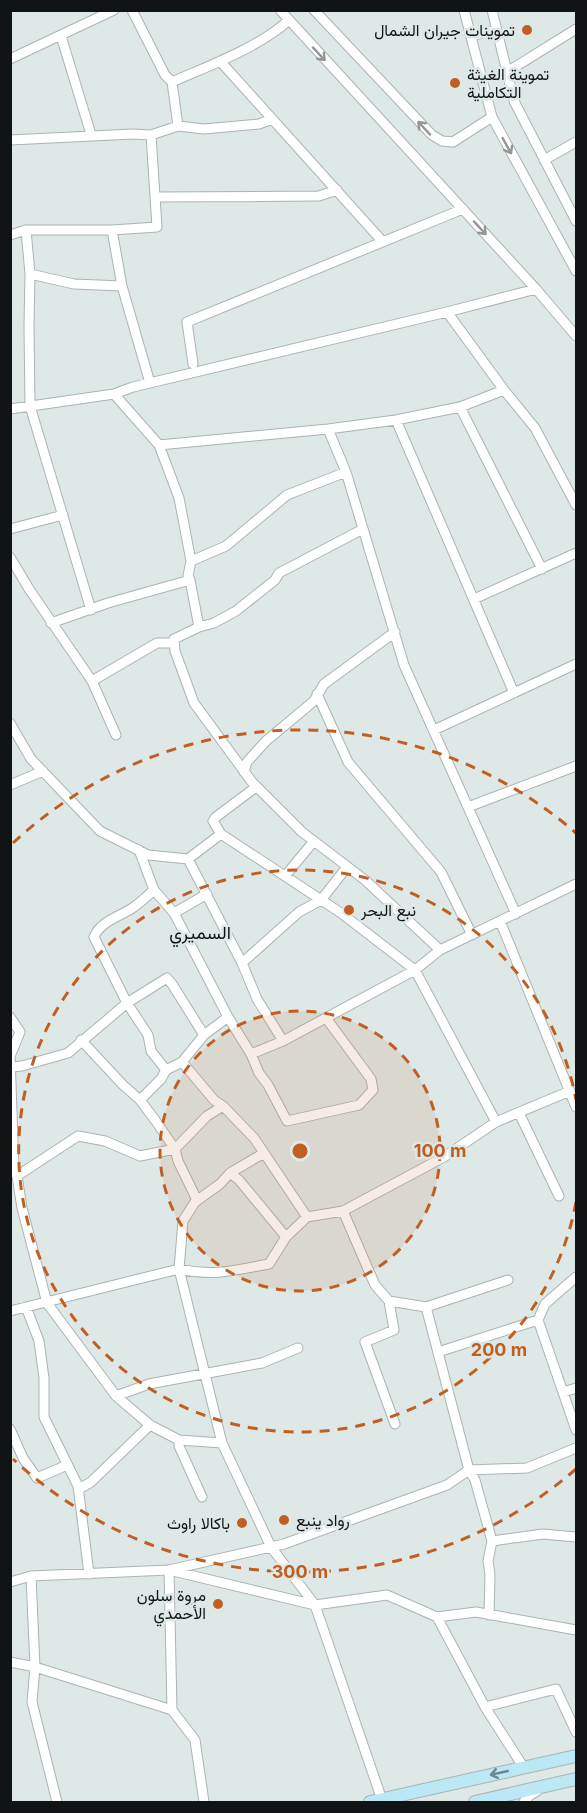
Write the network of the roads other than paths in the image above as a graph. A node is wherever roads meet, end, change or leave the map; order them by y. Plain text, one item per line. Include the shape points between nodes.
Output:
1 (114, 10) edge
2 (132, 10) edge
3 (280, 10) edge
4 (314, 10) edge
5 (465, 10) edge
6 (492, 10) edge
7 (289, 20) junction
8 (576, 29) edge
9 (496, 30) junction
10 (61, 36) junction
11 (471, 36) junction
12 (10, 59) edge
13 (220, 61) junction
14 (507, 72) junction
15 (171, 82) junction
16 (492, 117) junction
17 (272, 119) junction
18 (178, 126) junction
19 (90, 131) dead end
20 (152, 135) junction
21 (10, 140) edge
22 (576, 142) edge
23 (544, 160) junction
24 (337, 190) junction
25 (157, 197) junction
26 (463, 209) junction
27 (576, 221) edge
28 (26, 230) junction
29 (112, 230) junction
30 (10, 235) edge
31 (383, 242) junction
32 (576, 271) edge
33 (30, 274) junction
34 (122, 286) junction
35 (536, 289) junction
36 (447, 312) junction
37 (576, 336) edge
38 (193, 364) dead end
39 (150, 383) junction
40 (504, 390) junction
41 (114, 394) junction
42 (30, 406) junction
43 (460, 407) junction
44 (10, 409) edge
45 (396, 420) junction
46 (328, 429) junction
47 (159, 445) junction
48 (346, 472) junction
49 (576, 505) edge
50 (63, 514) junction
51 (363, 528) junction
52 (10, 529) edge
53 (576, 553) edge
54 (10, 557) edge
55 (191, 561) junction
56 (542, 568) junction
57 (190, 580) junction
58 (474, 599) junction
59 (91, 610) junction
60 (51, 623) junction
61 (199, 627) junction
62 (395, 632) junction
63 (174, 643) junction
64 (576, 664) edge
65 (92, 681) junction
66 (514, 693) junction
67 (317, 694) junction
68 (10, 723) edge
69 (434, 730) junction
70 (116, 735) dead end
71 (576, 766) edge
72 (43, 771) junction
73 (244, 772) junction
74 (10, 785) edge
75 (256, 787) junction
76 (468, 807) junction
77 (221, 834) junction
78 (314, 841) junction
79 (139, 850) junction
80 (188, 859) junction
81 (347, 867) junction
82 (285, 876) junction
83 (576, 884) edge
84 (154, 890) junction
85 (207, 894) junction
86 (321, 900) junction
87 (174, 913) junction
88 (516, 914) junction
89 (500, 921) junction
90 (472, 935) junction
91 (440, 950) junction
92 (242, 963) junction
93 (415, 970) junction
94 (127, 1003) junction
95 (10, 1017) edge
96 (228, 1017) junction
97 (326, 1018) junction
98 (204, 1035) junction
99 (81, 1040) junction
100 (283, 1041) junction
101 (11, 1054) edge
102 (251, 1054) junction
103 (182, 1062) junction
104 (12, 1066) edge
105 (166, 1070) junction
106 (570, 1091) junction
107 (140, 1100) junction
108 (223, 1106) junction
109 (576, 1107) edge
110 (519, 1113) junction
111 (12, 1119) edge
112 (496, 1122) junction
113 (175, 1149) junction
114 (264, 1153) junction
115 (14, 1173) edge
116 (230, 1173) junction
117 (559, 1196) dead end
118 (197, 1200) junction
119 (343, 1211) junction
120 (307, 1218) junction
121 (286, 1237) junction
122 (179, 1269) junction
123 (576, 1277) edge
124 (508, 1280) dead end
125 (389, 1301) junction
126 (47, 1302) junction
127 (26, 1307) junction
128 (426, 1307) junction
129 (10, 1311) edge
130 (538, 1320) junction
131 (298, 1348) dead end
132 (438, 1352) junction
133 (204, 1374) junction
134 (576, 1388) edge
135 (564, 1392) junction
136 (117, 1396) junction
137 (395, 1424) dead end
138 (150, 1425) junction
139 (10, 1429) edge
140 (576, 1430) edge
141 (179, 1440) junction
142 (222, 1443) junction
143 (576, 1448) edge
144 (65, 1466) dead end
145 (469, 1470) junction
146 (79, 1489) junction
147 (202, 1497) dead end
148 (576, 1537) edge
149 (492, 1541) junction
150 (271, 1547) junction
151 (169, 1570) junction
152 (89, 1574) junction
153 (31, 1576) junction
154 (10, 1582) edge
155 (315, 1605) junction
156 (489, 1615) junction
157 (437, 1617) junction
158 (576, 1630) edge
159 (10, 1662) edge
160 (34, 1667) junction
161 (485, 1707) junction
162 (172, 1710) junction
163 (576, 1732) edge
164 (576, 1756) edge
165 (524, 1768) junction
166 (574, 1782) edge
167 (544, 1787) junction
168 (376, 1801) edge
169 (57, 1803) edge
170 (204, 1803) edge
171 (475, 1803) edge
172 (524, 1803) edge

1 - 10 street
2 - 15 street
3 - 7 street
16 -> 4 street via 453,142 432,135
5 - 11 street
6 - 9 street
7 - 13 street via 279,30
7 -> 26 street
8 - 14 street
9 - 11 street
9 - 14 street
10 - 12 street
10 - 19 street
11 - 16 street
13 - 15 street
13 - 17 street
14 - 23 street via 514,101
15 - 18 street
16 -> 32 street
17 - 18 street via 259,124 204,129
17 - 24 street
18 - 20 street
20 - 21 street
20 - 25 street
22 - 23 street
23 - 27 street
24 - 25 street via 320,196
24 - 31 street
25 - 29 street via 158,227
26 - 31 street
26 -> 35 street
28 - 29 street
28 - 30 street
28 - 33 street
29 - 34 street
31 - 38 street via 187,322
33 - 34 street via 74,284
33 - 42 street
34 - 39 street
35 - 36 street
35 - 37 street
36 - 39 street
36 - 40 street
39 - 41 street
40 - 43 street
40 - 49 street via 535,428
41 - 42 street
41 - 47 street
42 - 44 street
42 - 50 street
43 - 45 street
43 - 56 street
45 - 46 street
45 - 58 street
46 - 47 street
46 - 48 street
47 - 55 street via 179,498
48 - 51 street
48 - 55 street via 287,495 226,546
50 - 52 street
50 - 59 street
51 - 61 street via 279,573 236,611
51 - 62 street
53 - 56 street
54 - 60 street
55 - 57 street
56 - 58 street
57 - 59 street
57 - 61 street
58 - 66 street
59 - 60 street
60 - 65 street
61 - 63 street via 174,639
62 - 67 street via 324,684
62 - 69 street via 404,664
63 - 65 street via 157,643
63 - 73 street via 194,703
64 - 66 street
65 - 70 street
66 - 69 street
67 - 73 street via 314,701 266,741 247,762
67 - 90 street via 348,762 441,872
68 - 72 street via 31,759
69 - 76 street
71 - 76 street
72 - 74 street
72 - 79 street via 100,831
73 - 75 street
75 - 77 street via 213,821
75 - 78 street
76 - 88 street
77 - 80 street
77 - 82 street
78 - 81 street
78 - 82 street
79 - 80 street via 148,855
79 - 84 street
80 - 85 street
81 - 86 street
81 - 91 street
82 - 86 street
83 - 88 street
84 - 87 street
84 - 94 street via 97,930 94,937
85 - 87 street
85 - 92 street
86 - 92 street via 299,912
86 - 93 street
87 - 96 street
88 - 89 street
89 - 90 street
89 - 106 street
90 - 91 street
91 - 93 street
92 - 100 street
93 - 97 street
93 - 112 street
94 - 98 street via 167,978
94 - 99 street
94 - 105 street via 148,1035 151,1051
95 - 101 street via 20,1032
96 - 98 street
96 - 102 street
97 - 100 street
97 - 102 street via 371,1078 373,1090 359,1105 287,1121
98 - 103 street
99 - 104 street via 68,1053
99 - 107 street
100 - 102 street
101 - 104 street
103 - 105 street
103 - 108 street
104 - 111 street
105 - 107 street
106 - 109 street
106 - 110 street
107 - 113 street
108 - 113 street via 207,1116
108 - 114 street
110 - 112 street
110 - 117 street
111 - 115 street
112 - 119 street via 444,1157
113 - 115 street via 140,1156 105,1141 78,1136
113 - 118 street
114 - 116 street
114 - 120 street
115 - 126 street
116 - 118 street
116 - 121 street
118 - 122 street via 183,1221
119 - 120 street
119 - 125 street via 372,1280
120 - 121 street
121 - 122 street via 269,1264 201,1274
122 - 126 street
122 - 133 street
123 - 130 street via 545,1304
124 - 128 street
125 - 128 street
125 - 137 street via 394,1330 365,1342
126 - 127 street
126 - 136 street
127 - 129 street
127 - 146 street via 39,1341 44,1417
128 - 132 street
130 - 132 street
130 - 135 street
131 - 133 street via 262,1362
132 - 145 street
133 - 136 street via 149,1384
133 - 142 street
134 - 135 street
135 - 140 street
136 - 138 street
138 - 141 street
138 - 146 street
139 - 144 street via 37,1478
141 - 142 street
141 - 147 street via 178,1446
142 - 150 street
143 - 145 street via 527,1468
145 - 149 street
145 - 150 street via 447,1485
146 - 152 street
148 - 149 street via 543,1534
149 - 156 street via 488,1562
150 - 151 street
150 - 155 street
151 - 152 street
151 - 155 street
151 - 162 street
152 - 153 street
153 - 154 street
153 - 160 street
155 - 157 street via 387,1595
155 - 168 street
156 - 157 street via 476,1612
156 - 158 street
157 - 161 street
159 - 160 street
160 - 162 street
160 - 169 street via 32,1702
161 - 163 street via 556,1689
161 - 165 street
162 - 170 street via 195,1740
164 - 165 street
165 -> 168 street
166 - 167 street
167 - 171 street
167 - 172 street

